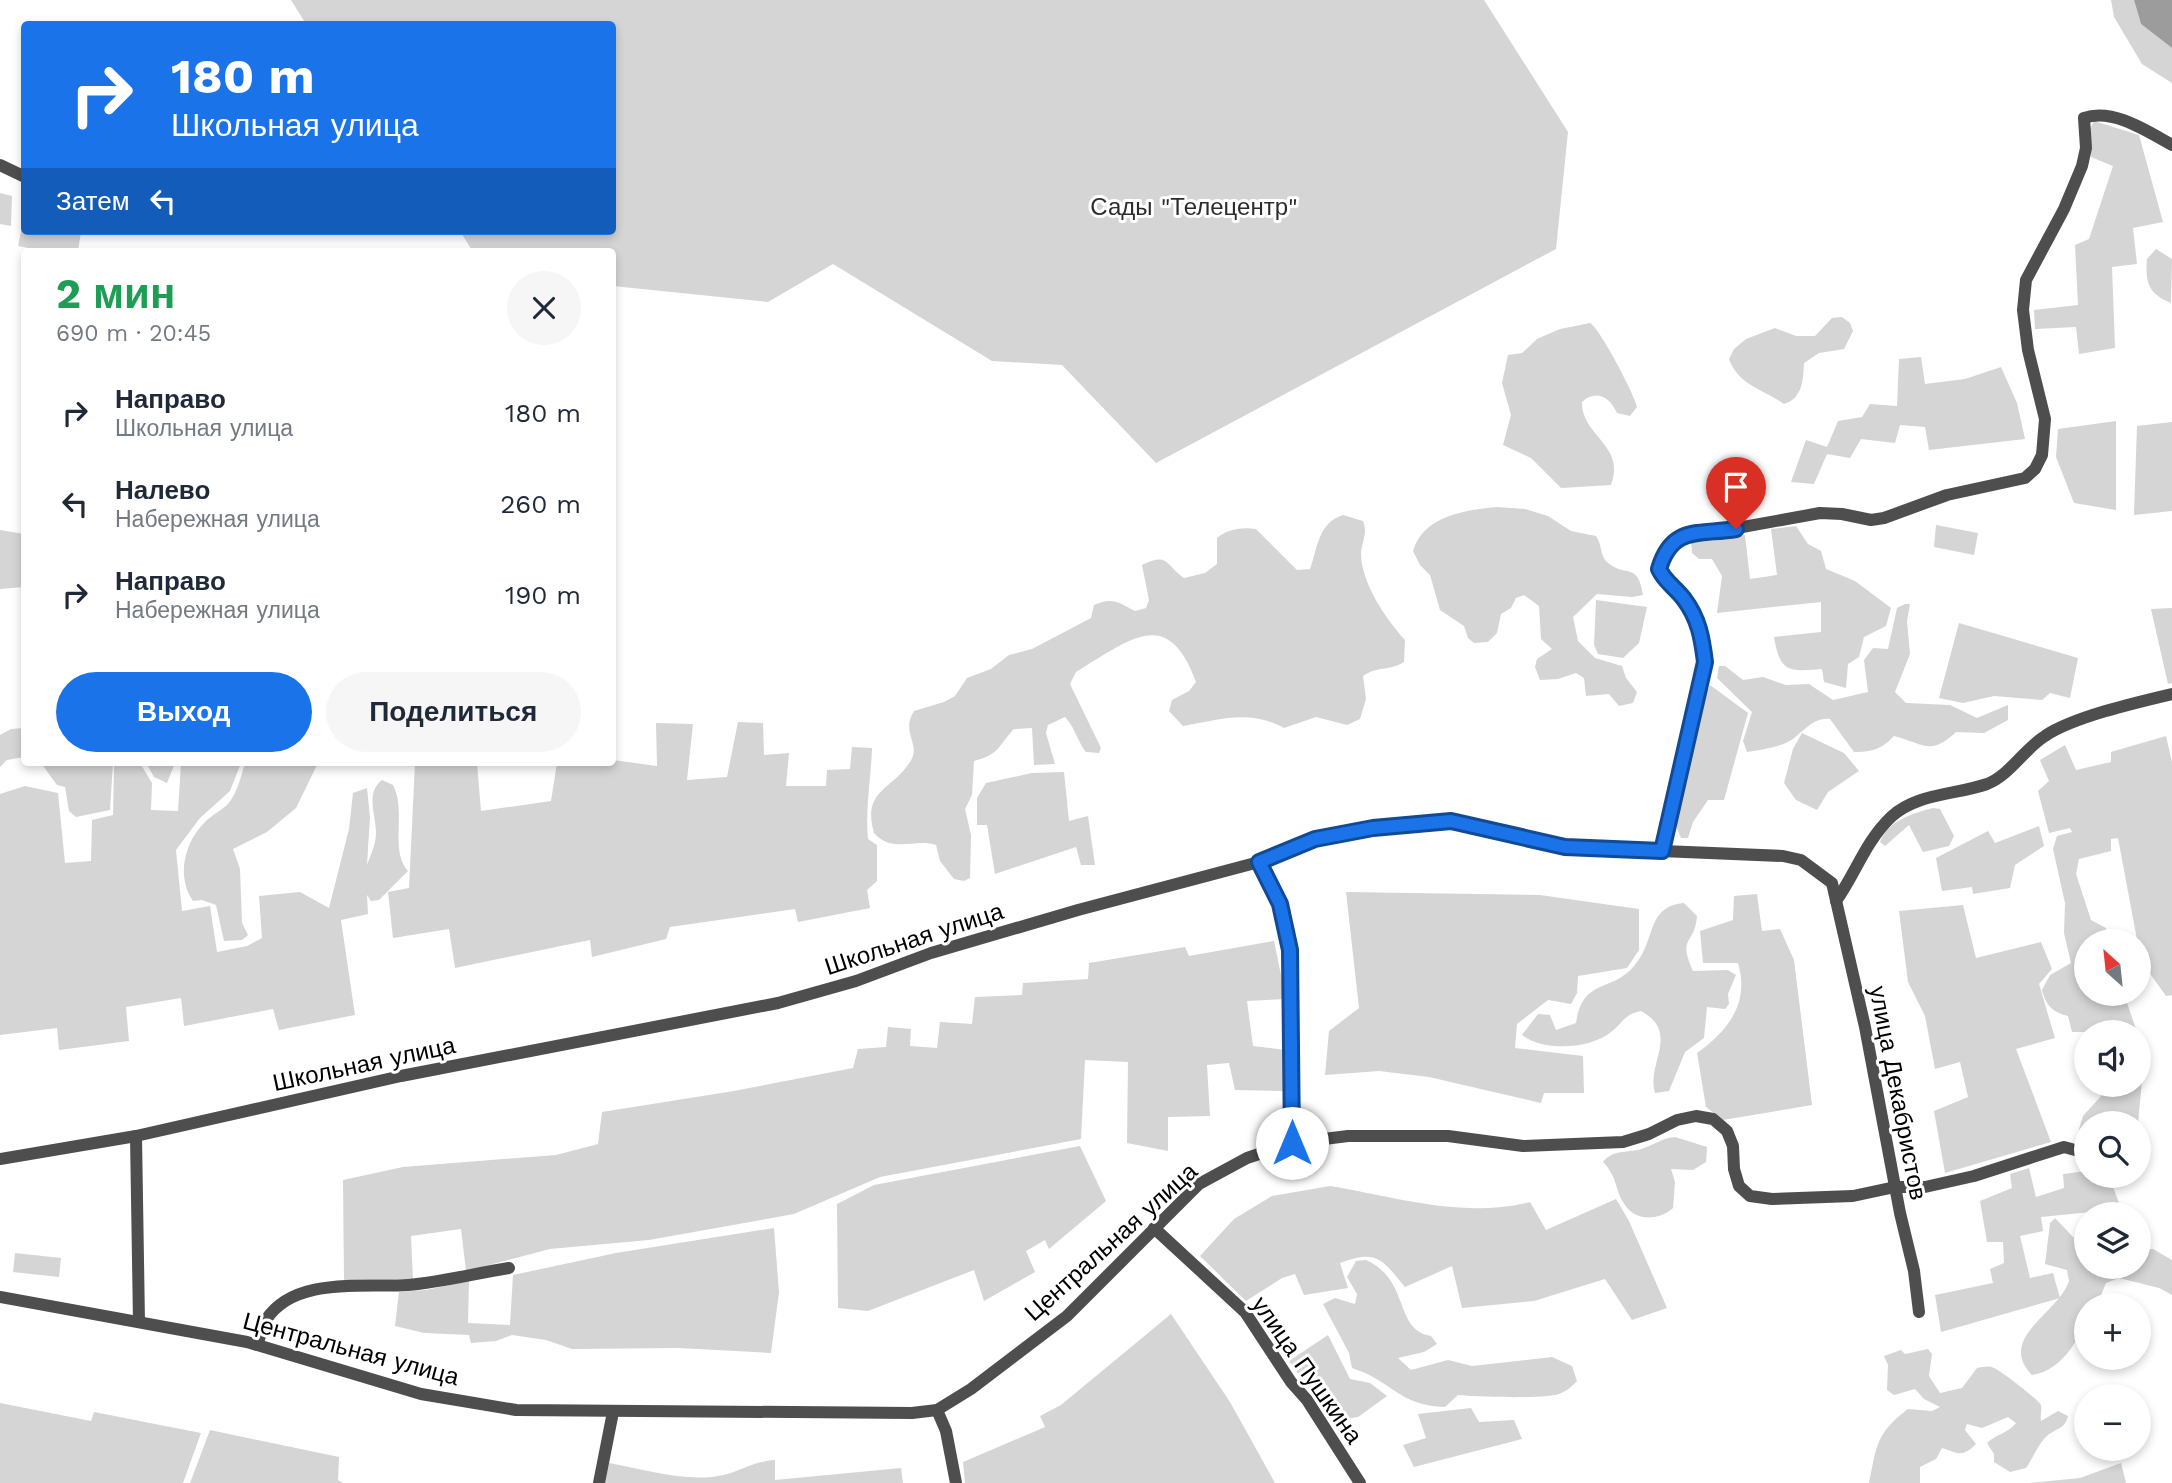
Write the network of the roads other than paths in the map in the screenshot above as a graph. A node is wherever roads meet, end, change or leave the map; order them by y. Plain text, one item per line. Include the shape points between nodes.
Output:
1 (2172, 145) edge
2 (0, 165) edge
3 (21, 175) edge
4 (2172, 694) edge
5 (1662, 851) junction
6 (1259, 862) junction
7 (1832, 883) joint
8 (1836, 901) junction
9 (136, 1136) junction
10 (1292, 1143) junction
11 (2074, 1150) edge
12 (0, 1159) edge
13 (1895, 1187) junction
14 (1154, 1228) junction
15 (509, 1268) dead end
16 (0, 1297) edge
17 (1919, 1312) dead end
18 (139, 1322) junction
19 (257, 1345) junction
20 (937, 1410) junction
21 (612, 1412) junction
22 (599, 1483) edge
23 (956, 1483) edge
24 (1360, 1483) edge

1 - 5 street via 2112,116 2084,118 2082,166 2026,280 2023,310 2045,436 2035,469 2025,478 1947,495 1884,518 1820,513 1704,534 1687,533 1664,552 1659,569 1683,597 1703,633 1705,662
2 - 3 street
4 - 8 street via 2102,713 2045,736 1989,783 1933,796 1894,814 1859,857 1852,878
5 - 6 street, Школьная улица via 1565,847 1451,821 1315,839
5 - 7 street, Школьная улица via 1783,856 1801,860
6 - 9 street, Школьная улица via 1064,914 778,1003 401,1076
6 - 10 street via 1280,904 1290,950
7 - 8 street, улица Декабристов
8 - 13 street, улица Декабристов
9 - 12 street, Школьная улица
9 - 18 street
10 - 13 street, Центральная улица via 1348,1136 1448,1136 1523,1146 1623,1142 1696,1116 1713,1119 1727,1131 1739,1186 1750,1196 1853,1196
10 - 14 street, Центральная улица via 1247,1158 1199,1184
11 - 13 street, Центральная улица via 2064,1147 1925,1187
13 - 17 street, улица Декабристов
14 - 20 street, Центральная улица via 1067,1315
14 - 24 street, улица Пушкина via 1245,1312
15 - 19 street via 411,1284 302,1293 267,1319
16 - 18 street, Центральная улица
18 - 19 street, Центральная улица
19 - 21 street, Центральная улица via 421,1394 516,1410
20 - 21 street, Центральная улица
20 - 23 street
21 - 22 street

